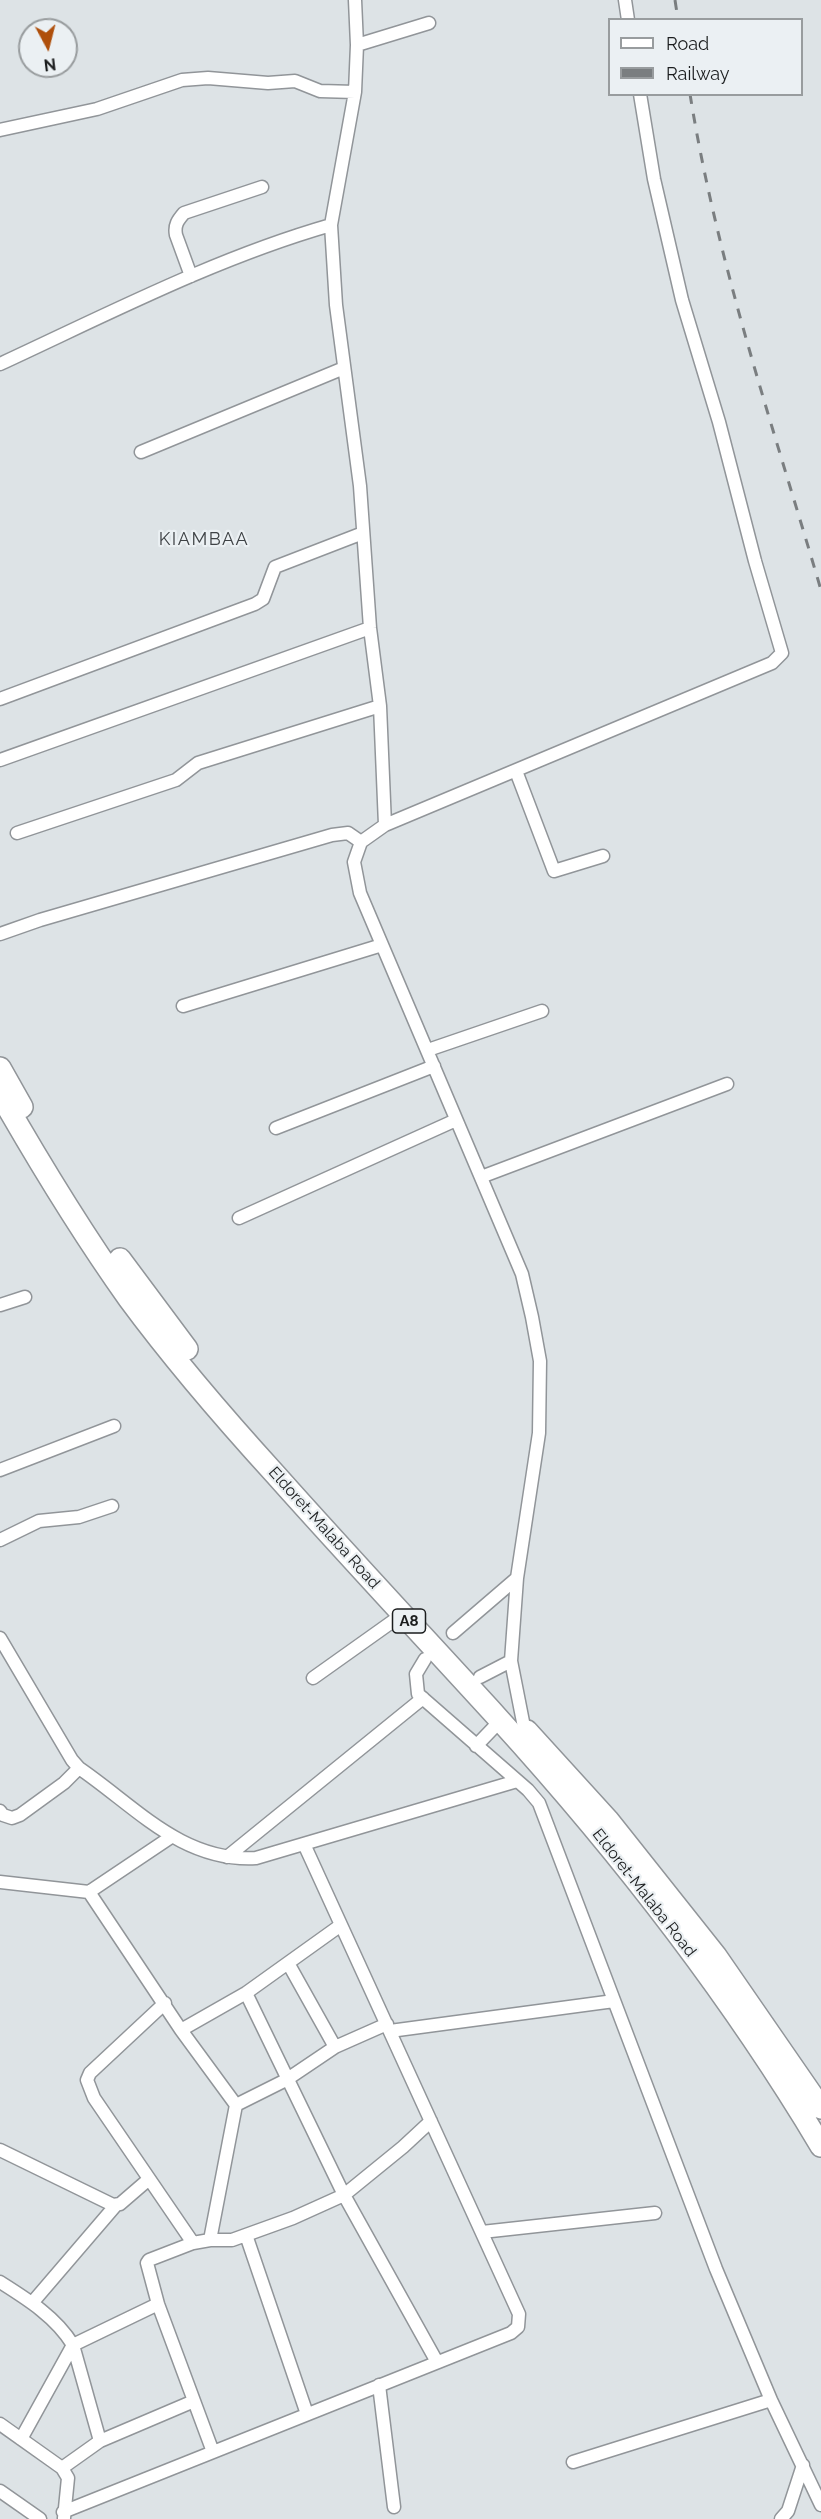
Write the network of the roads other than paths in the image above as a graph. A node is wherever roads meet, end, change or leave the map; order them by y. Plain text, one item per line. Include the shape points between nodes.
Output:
1 (355, 0) edge
2 (625, 0) edge
3 (628, 18) edge
4 (429, 23) dead end
5 (357, 45) junction
6 (355, 92) junction
7 (640, 96) edge
8 (0, 130) edge
9 (262, 187) dead end
10 (331, 225) junction
11 (191, 276) junction
12 (0, 364) edge
13 (344, 368) junction
14 (141, 452) dead end
15 (363, 533) junction
16 (370, 628) junction
17 (0, 699) edge
18 (380, 706) junction
19 (0, 760) edge
20 (516, 771) junction
21 (385, 825) junction
22 (17, 833) dead end
23 (361, 842) junction
24 (603, 856) dead end
25 (0, 934) edge
26 (382, 945) junction
27 (183, 1006) dead end
28 (542, 1011) dead end
29 (428, 1050) junction
30 (434, 1066) junction
31 (0, 1068) edge
32 (727, 1084) dead end
33 (0, 1094) edge
34 (456, 1120) junction
35 (276, 1128) dead end
36 (481, 1177) junction
37 (239, 1218) dead end
38 (25, 1297) dead end
39 (0, 1305) edge
40 (114, 1426) dead end
41 (0, 1470) edge
42 (112, 1506) dead end
43 (0, 1540) edge
44 (517, 1578) junction
45 (403, 1614) junction
46 (453, 1633) dead end
47 (0, 1638) edge
48 (425, 1659) dead end
49 (511, 1661) junction
50 (480, 1677) junction
51 (313, 1678) dead end
52 (423, 1698) junction
53 (500, 1721) junction
54 (524, 1727) junction
55 (476, 1746) junction
56 (79, 1768) junction
57 (517, 1781) junction
58 (0, 1811) edge
59 (171, 1837) junction
60 (304, 1844) junction
61 (227, 1857) junction
62 (0, 1882) edge
63 (89, 1892) junction
64 (341, 1925) junction
65 (288, 1963) junction
66 (246, 1993) junction
67 (614, 2001) junction
68 (165, 2003) junction
69 (388, 2028) junction
70 (181, 2030) junction
71 (335, 2048) junction
72 (286, 2080) junction
73 (236, 2105) junction
74 (821, 2108) edge
75 (431, 2121) junction
76 (821, 2146) edge
77 (0, 2150) edge
78 (149, 2179) junction
79 (344, 2195) junction
80 (116, 2205) junction
81 (655, 2213) dead end
82 (482, 2232) junction
83 (246, 2235) junction
84 (210, 2240) junction
85 (194, 2243) junction
86 (0, 2282) edge
87 (32, 2304) junction
88 (158, 2304) junction
89 (73, 2345) junction
90 (437, 2362) junction
91 (379, 2385) junction
92 (771, 2400) junction
93 (194, 2401) junction
94 (307, 2414) junction
95 (0, 2424) edge
96 (21, 2439) junction
97 (100, 2441) junction
98 (213, 2452) junction
99 (573, 2462) dead end
100 (803, 2465) junction
101 (62, 2468) junction
102 (0, 2491) edge
103 (821, 2505) edge
104 (394, 2507) dead end
105 (64, 2515) edge
106 (40, 2519) edge
107 (781, 2519) edge

1 - 5 street
2 - 3 street
4 - 5 street
5 - 6 street
6 - 8 street via 320,91 295,81 196,78 97,109
6 - 10 street
7 - 20 street via 654,179 682,300 782,653 772,663
9 - 11 street via 179,218 176,235
10 - 11 street via 294,235
10 - 13 street
11 - 12 street
13 - 14 street
13 - 15 street
15 - 16 street
15 - 17 street via 275,567 263,599 255,604
16 - 18 street
16 - 19 street
18 - 21 street
18 - 22 street via 198,763 176,780
20 - 21 street
20 - 24 street via 554,871
21 - 23 street
23 - 25 street via 348,833 332,835
23 - 26 street via 354,862 355,876
26 - 27 street
26 - 29 street
28 - 29 street
29 - 30 street
30 - 34 street
30 - 35 street
31 - 50 highway, Eldoret-Malaba Road / A8 via 59,1171 133,1279 212,1381
32 - 36 street
33 - 45 highway, Eldoret-Malaba Road / A8 via 66,1206 130,1300 210,1401
34 - 36 street
34 - 37 street
36 - 44 street via 522,1274 540,1361 539,1433
38 - 39 street
40 - 41 street
42 - 43 street via 79,1517 39,1521
44 - 46 street
44 - 49 street
45 - 51 street
45 - 53 highway, Eldoret-Malaba Road / A8
47 - 56 street
48 - 52 street via 416,1674 418,1694
49 - 50 street
49 - 54 street
50 - 54 highway, Eldoret-Malaba Road / A8
52 - 55 street
52 - 61 street
53 - 55 street
53 - 76 highway, Eldoret-Malaba Road / A8 via 660,1911 788,2090
54 - 74 highway, Eldoret-Malaba Road / A8 via 608,1820 716,1956
55 - 57 street
56 - 58 street via 20,1815 12,1818
56 - 59 street
57 - 60 street
57 - 67 street via 539,1803
59 - 61 street
59 - 63 street
60 - 61 street via 256,1858
60 - 64 street
62 - 63 street
63 - 68 street
64 - 65 street
64 - 69 street
65 - 66 street
65 - 71 street
66 - 70 street
66 - 72 street
67 - 69 street
67 - 92 street via 716,2270
68 - 70 street
68 - 78 street via 87,2080 94,2098
69 - 71 street
69 - 75 street
70 - 73 street
71 - 72 street
72 - 73 street
72 - 79 street
73 - 84 street
75 - 79 street
75 - 82 street
77 - 80 street
78 - 80 street
78 - 85 street
79 - 83 street
79 - 90 street
80 - 87 street
81 - 82 street
82 - 90 street via 519,2314 518,2327
83 - 84 street via 232,2240
83 - 94 street
84 - 85 street
85 - 88 street via 147,2263
86 - 87 street
87 - 89 street via 65,2332
88 - 89 street
88 - 93 street
89 - 96 street
89 - 97 street
90 - 91 street
91 - 94 street
91 - 104 street
92 - 99 street
92 - 100 street
93 - 97 street
93 - 98 street
94 - 98 street
95 - 96 street
96 - 101 street
97 - 101 street
98 - 105 street
100 - 103 street
100 - 107 street via 788,2511
101 - 105 street via 68,2478
102 - 106 street

